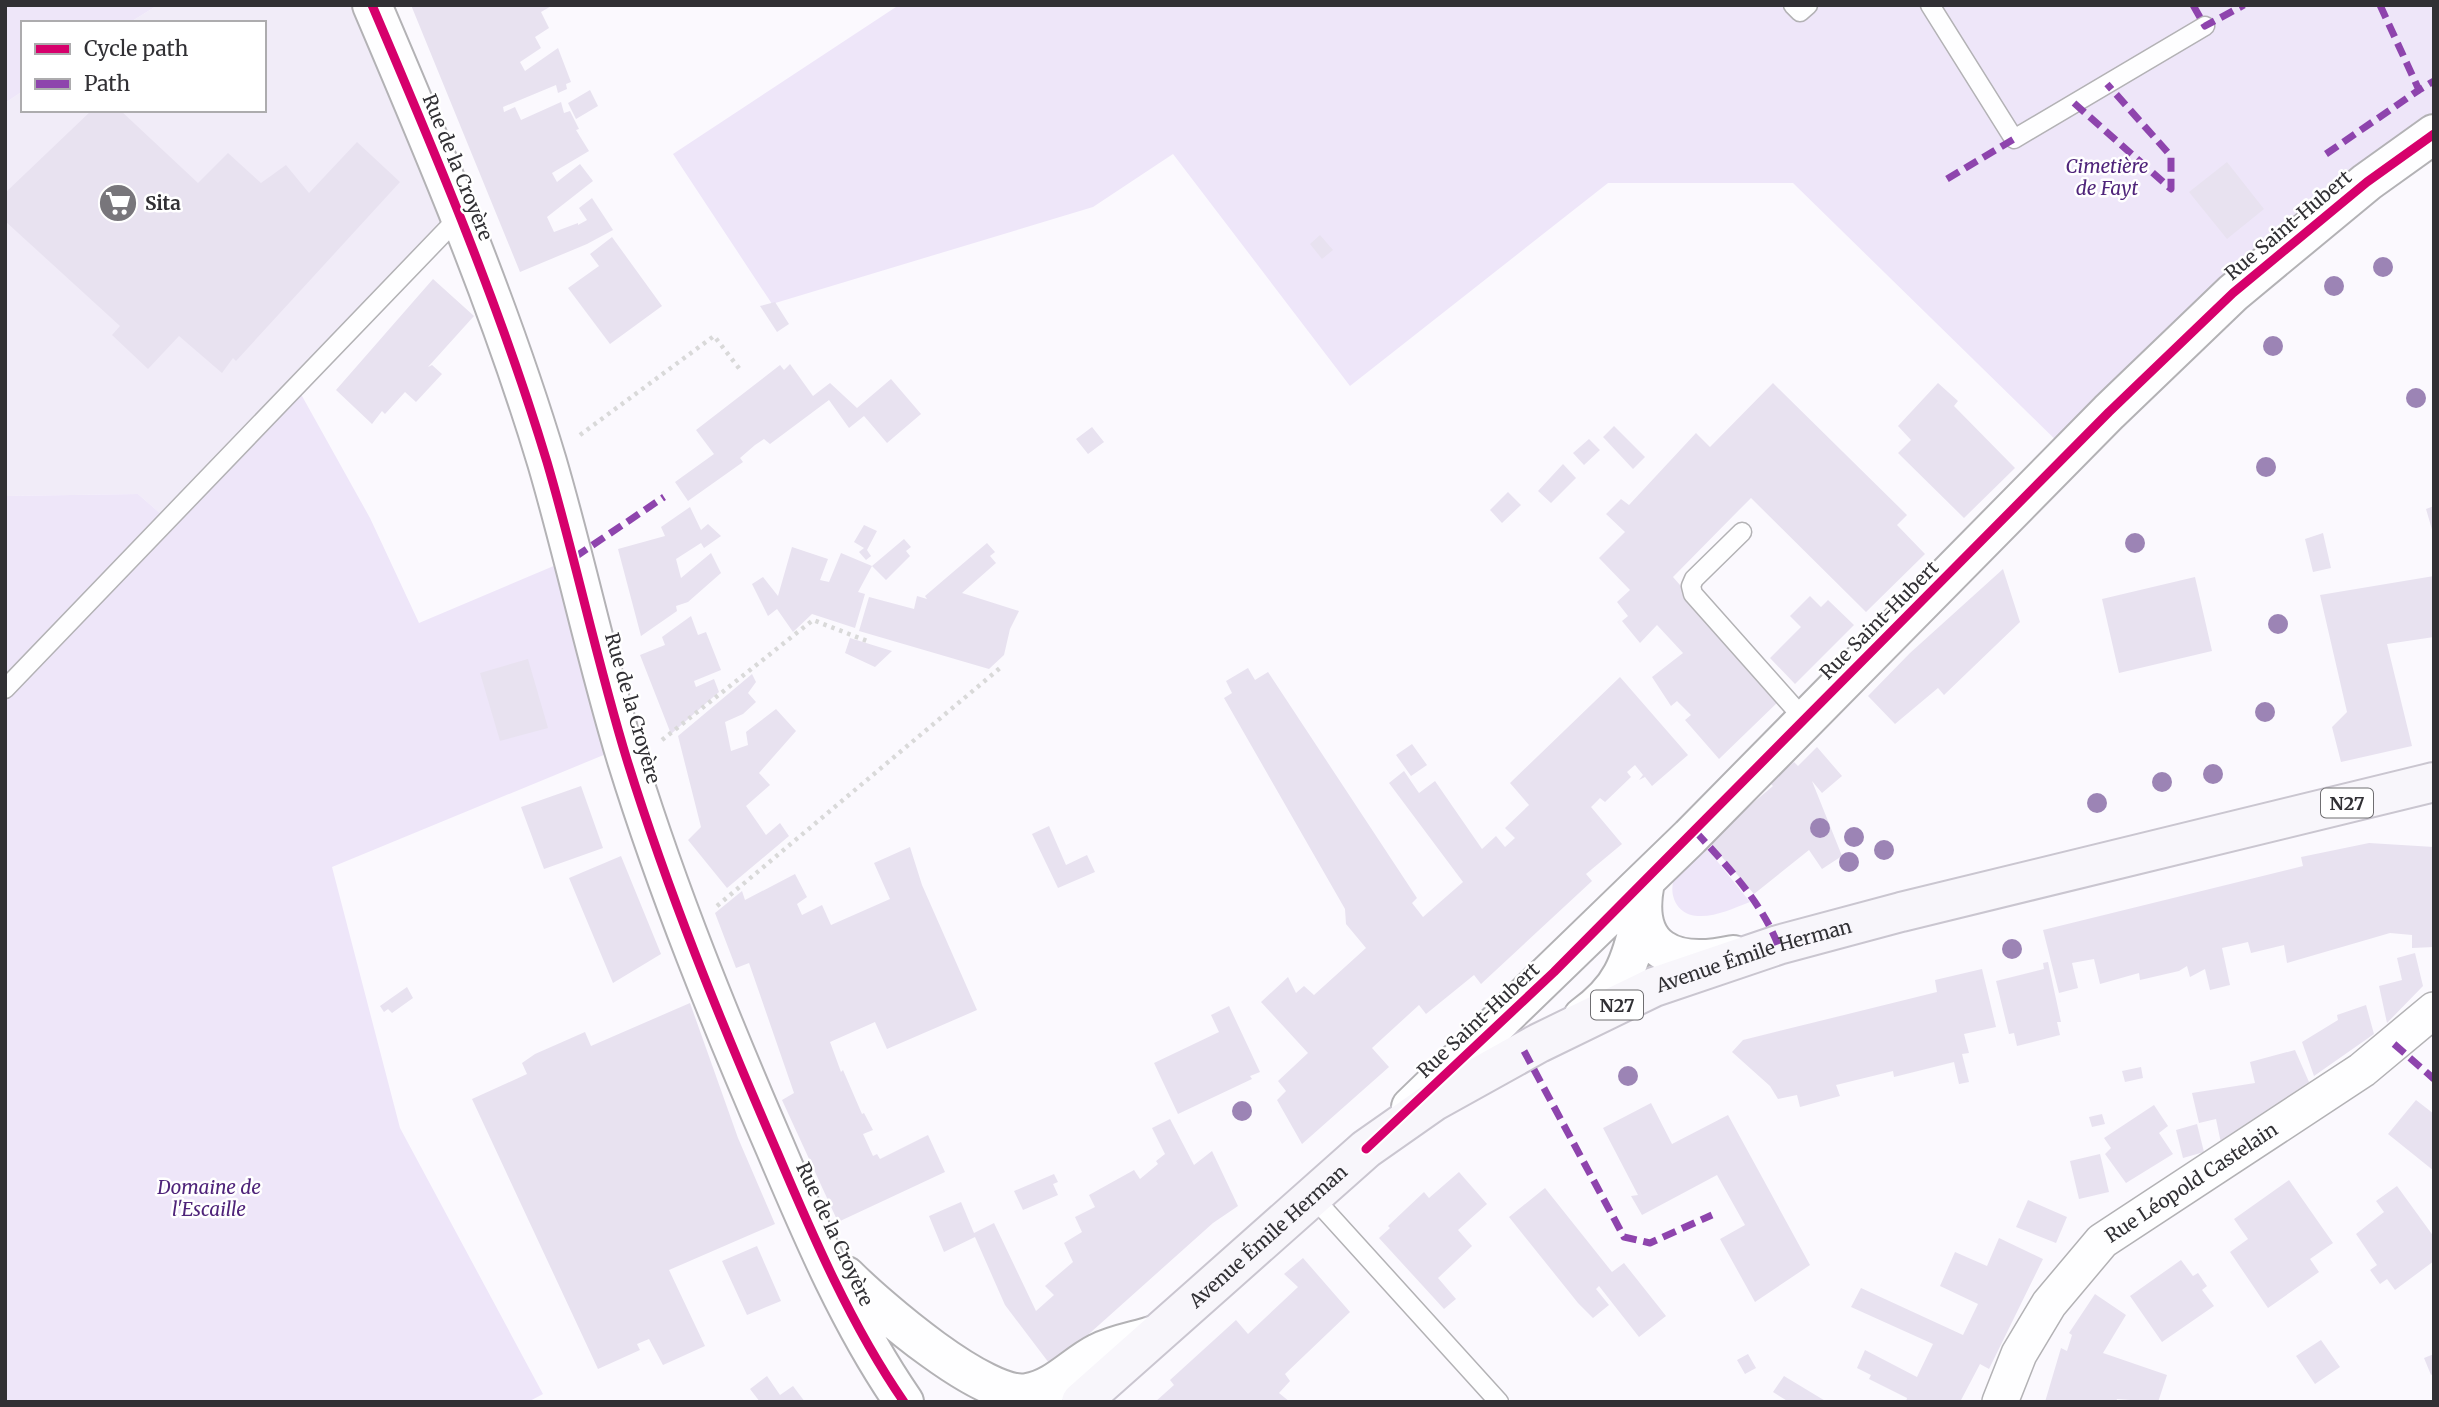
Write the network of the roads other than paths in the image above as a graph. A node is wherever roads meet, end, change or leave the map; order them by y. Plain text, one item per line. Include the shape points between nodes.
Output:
1 (372, 5) edge
2 (1793, 5) edge
3 (1808, 5) edge
4 (1930, 5) edge
5 (2205, 26) dead end
6 (2434, 134) edge
7 (459, 217) junction
8 (1742, 532) dead end
9 (5, 689) edge
10 (1805, 720) junction
11 (2434, 782) edge
12 (1643, 900) junction
13 (1778, 945) junction
14 (1554, 972) junction
15 (2434, 1010) edge
16 (1594, 1014) junction
17 (1366, 1149) junction
18 (1313, 1197) junction
19 (818, 1247) junction
20 (1155, 1335) junction
21 (904, 1402) edge
22 (1081, 1402) edge
23 (1499, 1402) edge
24 (2000, 1402) edge

1 - 7 street, Rue de la Croyère
2 - 3 lane via 1800,12
4 - 5 lane via 2014,139
6 - 10 street, Rue Saint-Hubert via 2233,293
7 - 9 lane
7 - 19 street, Rue de la Croyère via 546,460 629,766 727,1035
8 - 10 lane via 1690,586
10 - 12 street, Rue Saint-Hubert
11 - 13 main road, Avenue Émile Herman / N27
12 - 13 street via 1649,937 1678,957 1702,961
12 - 14 street, Rue Saint-Hubert
12 - 16 street via 1623,978
13 - 16 main road, Avenue Émile Herman / N27 via 1654,987
14 - 16 street via 1550,984 1560,1008
14 - 17 street, Rue Saint-Hubert
15 - 24 street, Rue Léopold Castelain via 2362,1070 2102,1241 2049,1304 2019,1354
16 - 17 main road, Avenue Émile Herman / N27 via 1433,1102
17 - 18 main road, Avenue Émile Herman / N27
18 - 20 main road, Avenue Émile Herman / N27
18 - 23 lane
19 - 20 street, Rue de la Croyère via 880,1310 957,1364 1010,1394 1029,1393 1054,1383 1098,1353
19 - 21 street, Rue de la Croyère
20 - 22 main road, Avenue Émile Herman / N27

